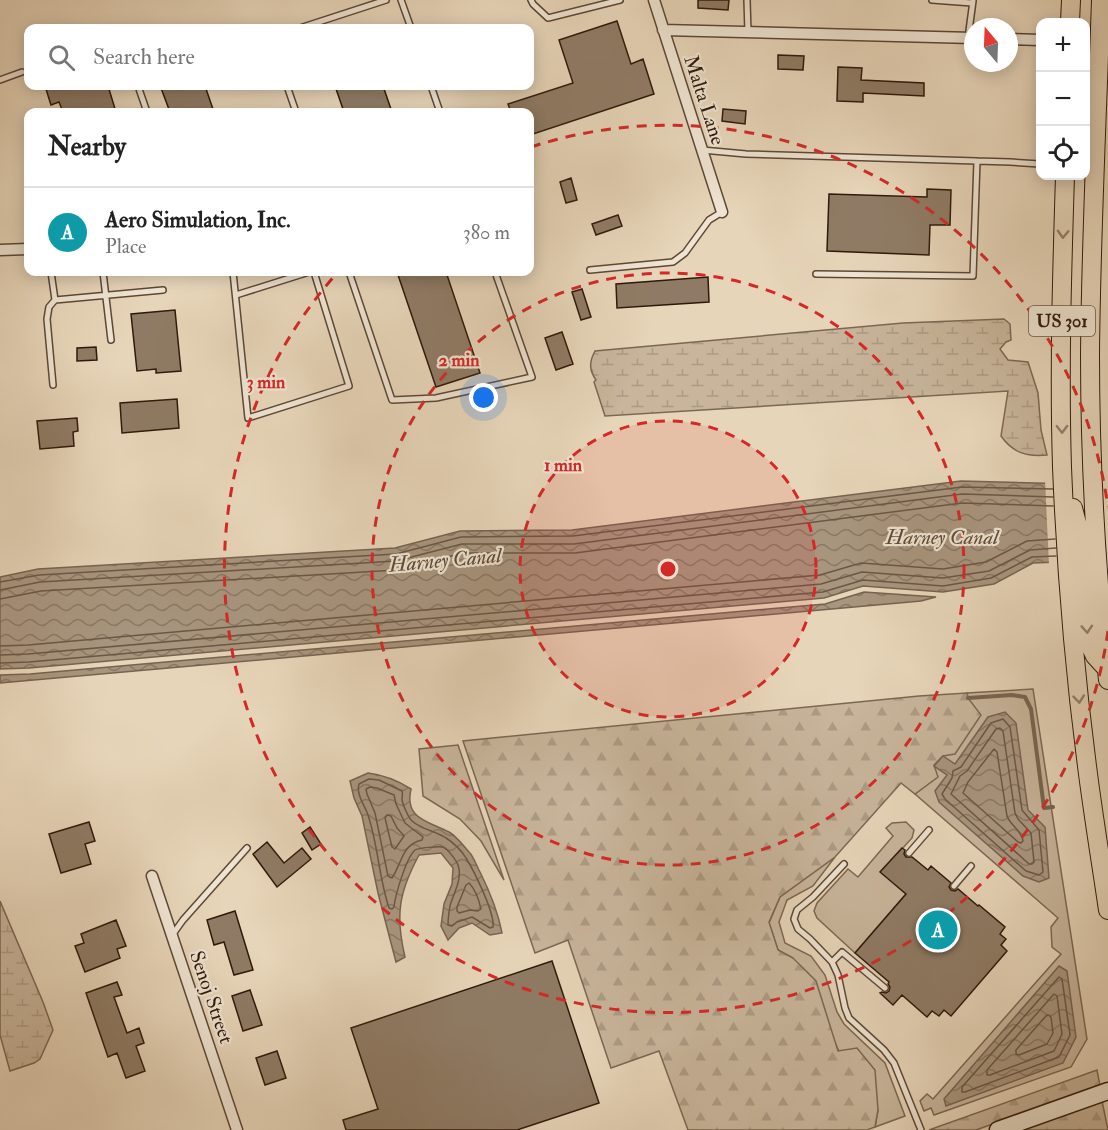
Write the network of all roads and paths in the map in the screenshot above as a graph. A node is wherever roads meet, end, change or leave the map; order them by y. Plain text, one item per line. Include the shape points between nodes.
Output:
1 (386, 0) edge
2 (401, 0) edge
3 (531, 0) edge
4 (620, 0) edge
5 (654, 0) edge
6 (747, 0) edge
7 (932, 0) edge
8 (1071, 0) edge
9 (1101, 0) edge
10 (973, 1) edge
11 (972, 18) edge
12 (1070, 18) edge
13 (312, 24) edge
14 (410, 24) edge
15 (663, 30) junction
16 (748, 32) junction
17 (964, 38) edge
18 (1018, 39) edge
19 (1036, 40) edge
20 (1100, 42) edge
21 (22, 72) dead end
22 (0, 80) edge
23 (139, 90) edge
24 (288, 90) edge
25 (432, 90) edge
26 (146, 108) edge
27 (295, 108) edge
28 (438, 108) edge
29 (702, 150) junction
30 (977, 161) junction
31 (1036, 164) edge
32 (1065, 180) edge
33 (722, 212) joint
34 (24, 249) edge
35 (0, 250) edge
36 (590, 270) dead end
37 (816, 274) dead end
38 (52, 276) edge
39 (104, 276) edge
40 (234, 276) edge
41 (296, 276) edge
42 (315, 276) edge
43 (350, 276) edge
44 (496, 276) edge
45 (163, 290) dead end
46 (106, 295) junction
47 (236, 295) junction
48 (55, 300) junction
49 (111, 340) dead end
50 (53, 385) dead end
51 (1084, 582) junction
52 (1108, 673) edge
53 (929, 830) dead end
54 (247, 848) dead end
55 (909, 853) dead end
56 (843, 864) dead end
57 (971, 866) dead end
58 (152, 876) dead end
59 (954, 886) dead end
60 (1108, 910) edge
61 (172, 935) junction
62 (832, 963) junction
63 (885, 988) dead end
64 (1108, 1091) edge
65 (237, 1130) edge
66 (921, 1130) edge
67 (998, 1130) edge

1 - 13 lane
2 - 14 lane
3 - 4 lane via 548,18
5 - 15 street, Malta Lane
6 - 16 lane
7 - 10 lane
8 - 12 main road
9 - 20 main road, US 301
10 - 11 lane
15 - 16 street
15 - 29 street, Malta Lane
16 - 17 street
18 - 19 street
20 - 51 main road, US 301 via 1090,343 1092,465
21 - 22 lane
23 - 26 lane
24 - 27 lane
25 - 28 lane
29 - 30 lane
29 - 33 street, Malta Lane
30 - 31 lane
30 - 37 lane via 974,276
32 -> 51 main road, US 301 via 1062,466
33 - 36 lane via 709,220 685,253 673,262
34 - 35 street
38 - 48 lane
39 - 46 lane
40 - 47 lane
41 - 47 lane
42 - 47 lane via 349,386 248,418
43 - 44 lane via 392,400 436,398 532,377
45 - 46 lane
46 - 48 lane
46 - 49 lane
48 - 50 lane via 47,319
51 - 52 main road, US 301
51 -> 60 main road, US 301 via 1079,697
53 - 55 lane
54 - 61 lane
56 - 62 lane via 797,910 794,919 798,929
57 - 59 lane
58 - 61 street, Senoj Street
61 - 65 street, Senoj Street
62 - 63 lane via 842,952
62 - 66 lane via 849,1017 894,1063
64 - 67 street

